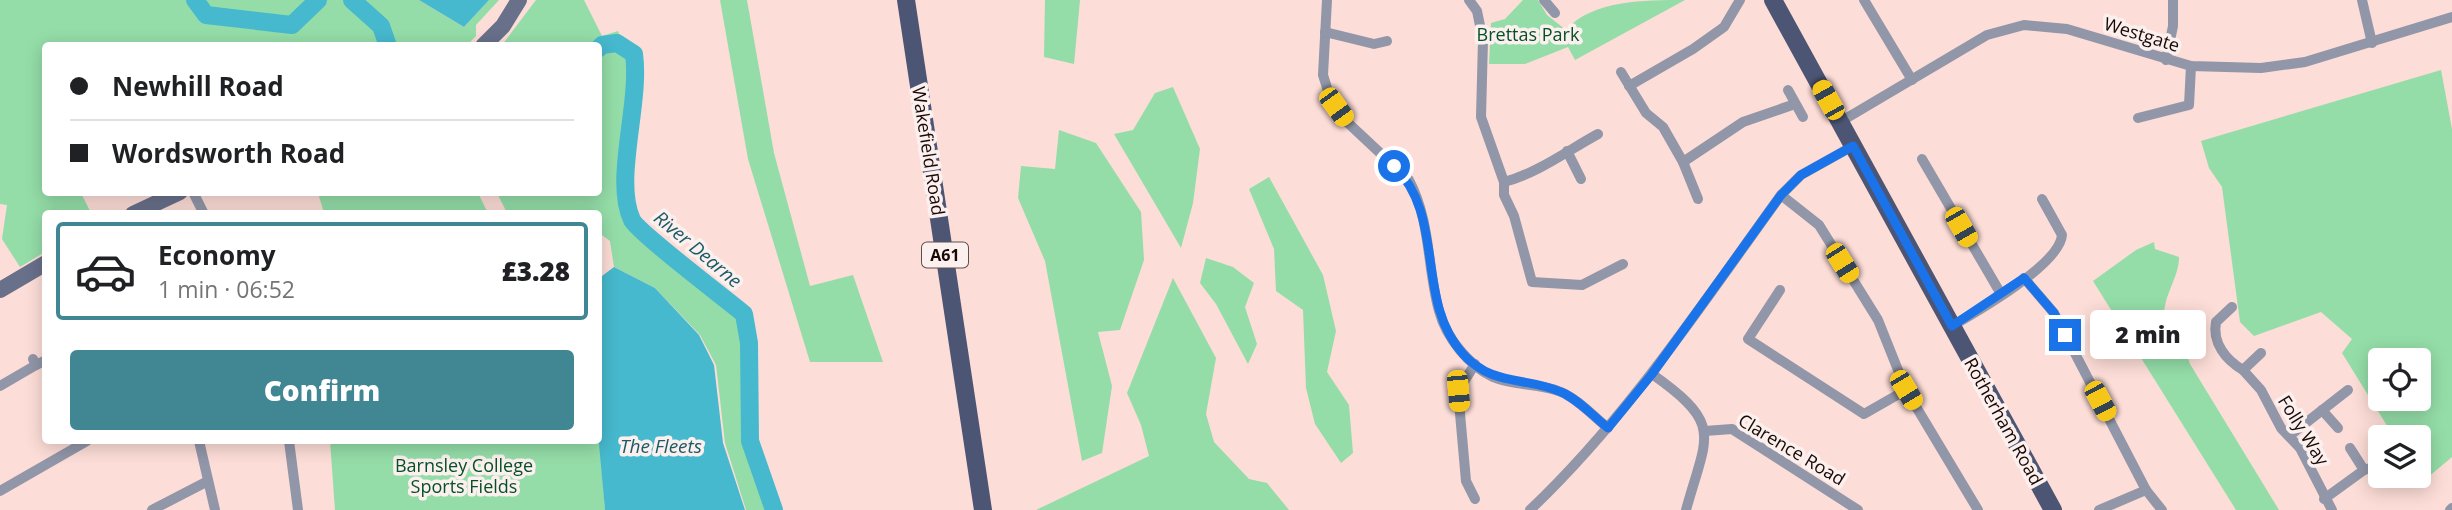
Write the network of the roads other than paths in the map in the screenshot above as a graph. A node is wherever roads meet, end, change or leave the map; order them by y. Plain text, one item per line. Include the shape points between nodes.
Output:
1 (519, 0) edge
2 (906, 0) edge
3 (1327, 0) edge
4 (1469, 0) edge
5 (1544, 0) edge
6 (1741, 0) edge
7 (1773, 0) edge
8 (1864, 0) edge
9 (2173, 0) edge
10 (2362, 0) edge
11 (1555, 13) dead end
12 (2452, 17) edge
13 (1325, 32) junction
14 (1387, 41) dead end
15 (487, 42) edge
16 (2372, 43) junction
17 (2166, 60) junction
18 (2191, 66) junction
19 (1621, 72) dead end
20 (1912, 80) junction
21 (1629, 86) junction
22 (1788, 90) dead end
23 (1796, 104) junction
24 (1803, 117) dead end
25 (2138, 118) dead end
26 (1840, 121) junction
27 (1598, 134) dead end
28 (1853, 146) junction
29 (1567, 151) junction
30 (1922, 159) dead end
31 (1683, 162) junction
32 (1581, 179) dead end
33 (1504, 182) junction
34 (1781, 195) junction
35 (171, 196) edge
36 (1698, 199) dead end
37 (2042, 199) dead end
38 (142, 210) edge
39 (42, 264) edge
40 (1623, 264) dead end
41 (2024, 278) junction
42 (0, 290) edge
43 (1780, 290) dead end
44 (2001, 295) junction
45 (2232, 307) dead end
46 (1952, 326) junction
47 (2261, 353) dead end
48 (38, 361) edge
49 (1475, 364) junction
50 (2243, 370) junction
51 (1652, 374) junction
52 (0, 386) edge
53 (1906, 390) junction
54 (2348, 390) dead end
55 (2322, 410) junction
56 (1608, 428) junction
57 (2338, 428) dead end
58 (1705, 431) junction
59 (2290, 436) junction
60 (82, 444) edge
61 (200, 444) edge
62 (289, 444) edge
63 (2350, 448) dead end
64 (2368, 469) edge
65 (2364, 470) junction
66 (208, 481) junction
67 (2146, 490) junction
68 (0, 491) edge
69 (1475, 493) dead end
70 (2324, 499) junction
71 (152, 510) edge
72 (215, 510) edge
73 (298, 510) edge
74 (983, 510) edge
75 (1530, 510) edge
76 (1686, 510) edge
77 (1858, 510) edge
78 (1978, 510) edge
79 (2053, 510) edge
80 (2099, 510) edge
81 (2162, 510) edge
82 (2332, 510) edge

1 - 15 street
2 - 74 main road, Wakefield Road / A61
3 - 13 street
4 - 33 street via 1483,40 1481,117
5 - 11 street
6 - 21 street via 1724,27
7 - 26 main road, Rotherham Road
8 - 20 street
9 - 17 street
10 - 16 street
12 - 16 street, Westgate
13 - 14 street via 1374,44
13 - 49 street via 1323,75 1328,91 1347,122 1409,180 1426,231 1439,312 1449,335
16 - 18 street, Westgate via 2305,62 2261,68
17 - 18 street, Westgate
17 - 20 street, Westgate via 2067,29 2024,25 1987,35
18 - 25 street via 2189,105
19 - 21 street
20 - 26 street, Westgate
21 - 31 street via 1646,113 1663,127
22 - 23 street
23 - 24 street
23 - 31 street via 1743,121
26 - 28 main road, Rotherham Road
27 - 29 street
28 - 34 street via 1801,175
28 - 46 main road, Rotherham Road
29 - 32 street
29 - 33 street via 1530,176
30 - 44 street
31 - 36 street
33 - 40 street via 1504,195 1532,282 1582,285
34 - 51 street
34 - 53 street via 1819,225 1878,320
35 - 38 street
37 - 41 street via 2062,240 2057,251
39 - 42 street
41 - 44 street
41 - 67 street via 2054,313
43 - 53 street via 1748,339 1864,414
44 - 46 street
45 - 50 street, Folly Way via 2212,320 2218,344 2230,363
46 - 79 main road, Rotherham Road
47 - 50 street
48 - 52 street
49 - 56 street via 1493,377 1562,392
49 - 69 street via 1458,391 1466,481
50 - 59 street, Folly Way
51 - 56 street
51 - 58 street via 1693,406
53 - 78 street
54 - 55 street
55 - 57 street
55 - 59 street
56 - 75 street
58 - 76 street
58 - 77 street, Clarence Road via 1732,429
59 - 70 street, Folly Way
60 - 68 street
61 - 66 street
62 - 73 street
63 - 65 street
64 - 65 street
65 - 70 street
66 - 71 street
66 - 72 street
67 - 80 street
67 - 81 street
70 - 82 street, Folly Way

